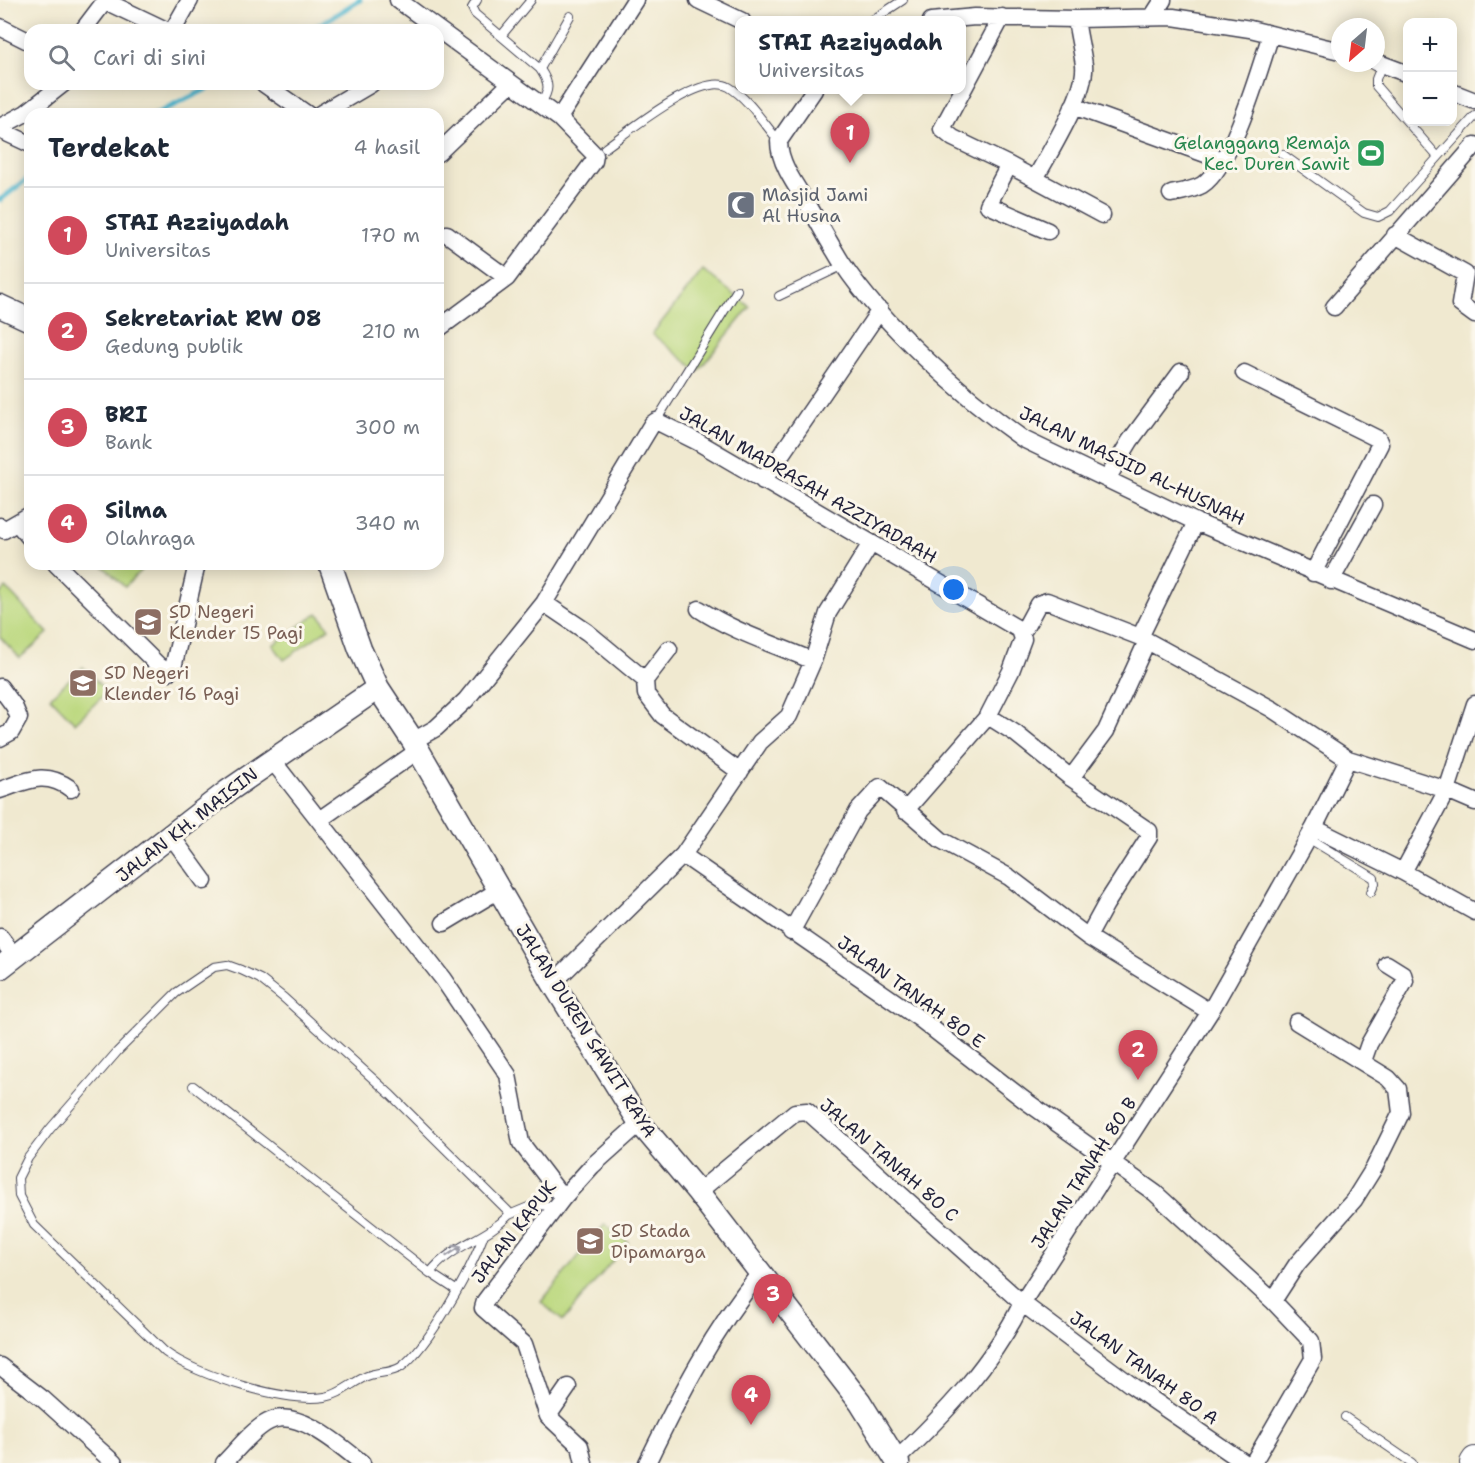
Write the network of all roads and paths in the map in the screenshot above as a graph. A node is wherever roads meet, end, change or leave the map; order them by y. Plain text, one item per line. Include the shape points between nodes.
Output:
1 (190, 0) edge
2 (477, 0) edge
3 (531, 0) edge
4 (635, 0) edge
5 (698, 0) edge
6 (903, 0) edge
7 (1163, 0) edge
8 (400, 1) edge
9 (885, 12) junction
10 (570, 16) dead end
11 (879, 16) edge
12 (888, 16) edge
13 (1152, 17) junction
14 (735, 18) edge
15 (966, 18) edge
16 (1002, 18) junction
17 (1076, 19) junction
18 (87, 24) edge
19 (153, 24) edge
20 (176, 24) edge
21 (425, 24) edge
22 (0, 27) edge
23 (1271, 34) junction
24 (501, 36) junction
25 (24, 39) edge
26 (444, 42) edge
27 (1331, 49) edge
28 (1385, 65) edge
29 (540, 69) junction
30 (1377, 72) edge
31 (1403, 72) edge
32 (510, 84) junction
33 (966, 85) edge
34 (55, 90) edge
35 (273, 90) edge
36 (361, 90) edge
37 (735, 92) edge
38 (737, 94) edge
39 (811, 94) edge
40 (961, 94) edge
41 (1457, 94) edge
42 (1475, 101) edge
43 (1073, 106) junction
44 (32, 108) edge
45 (298, 108) edge
46 (330, 108) edge
47 (550, 111) junction
48 (24, 114) edge
49 (1475, 116) edge
50 (0, 128) edge
51 (24, 141) edge
52 (779, 141) junction
53 (1475, 145) edge
54 (444, 147) edge
55 (1282, 153) dead end
56 (599, 154) junction
57 (1438, 157) junction
58 (1222, 160) junction
59 (1010, 165) junction
60 (1035, 179) junction
61 (1171, 194) dead end
62 (1102, 215) dead end
63 (1048, 231) dead end
64 (447, 234) dead end
65 (1395, 236) junction
66 (844, 265) junction
67 (507, 278) junction
68 (737, 290) dead end
69 (779, 296) dead end
70 (0, 306) edge
71 (1334, 307) dead end
72 (880, 310) junction
73 (1475, 315) edge
74 (24, 317) edge
75 (444, 325) edge
76 (1181, 372) dead end
77 (1244, 373) dead end
78 (656, 422) junction
79 (1107, 479) junction
80 (764, 481) junction
81 (1372, 505) dead end
82 (1196, 522) junction
83 (10, 525) edge
84 (24, 534) edge
85 (870, 545) junction
86 (62, 570) edge
87 (196, 570) edge
88 (332, 570) edge
89 (1313, 573) junction
90 (1331, 580) junction
91 (544, 603) junction
92 (699, 609) dead end
93 (1020, 630) junction
94 (1144, 639) junction
95 (1475, 640) edge
96 (669, 649) dead end
97 (813, 661) junction
98 (645, 680) junction
99 (0, 687) edge
100 (378, 688) junction
101 (1475, 704) edge
102 (988, 716) junction
103 (0, 738) edge
104 (416, 746) junction
105 (1348, 759) junction
106 (272, 760) junction
107 (740, 771) junction
108 (1071, 778) junction
109 (71, 789) dead end
110 (0, 790) edge
111 (1447, 790) junction
112 (1475, 802) edge
113 (905, 811) junction
114 (319, 820) junction
115 (1311, 833) junction
116 (172, 837) junction
117 (683, 855) junction
118 (1403, 872) junction
119 (204, 881) dead end
120 (499, 890) junction
121 (1371, 892) dead end
122 (1475, 912) edge
123 (444, 922) dead end
124 (791, 932) junction
125 (0, 937) edge
126 (1088, 938) junction
127 (7, 963) edge
128 (1387, 964) dead end
129 (553, 984) junction
130 (1210, 1012) junction
131 (1297, 1022) dead end
132 (1363, 1061) junction
133 (193, 1086) dead end
134 (640, 1124) junction
135 (1115, 1162) junction
136 (698, 1192) junction
137 (560, 1202) junction
138 (509, 1215) junction
139 (483, 1237) junction
140 (430, 1273) junction
141 (760, 1273) junction
142 (456, 1290) junction
143 (1273, 1301) junction
144 (1022, 1303) junction
145 (0, 1366) edge
146 (568, 1387) dead end
147 (548, 1416) junction
148 (1345, 1417) dead end
149 (897, 1461) edge
150 (114, 1463) edge
151 (224, 1463) edge
152 (362, 1463) edge
153 (584, 1463) edge
154 (647, 1463) edge
155 (1245, 1463) edge
156 (1253, 1463) edge
157 (1412, 1463) edge

1 - 20 street
2 - 24 lane via 472,8 475,14
3 - 24 lane
4 - 47 street
5 - 14 street
6 - 9 lane
7 - 13 street
8 - 21 street
9 - 11 lane
9 - 12 lane
10 - 29 lane
13 - 17 street
13 - 23 street via 1173,16
15 - 16 street
16 - 17 street
16 - 33 street
17 - 43 street via 1084,64
18 - 19 street via 105,1
22 - 25 street
23 - 27 street
23 - 58 street via 1254,87
24 - 29 lane
26 - 32 street
28 - 31 street
29 - 47 lane via 549,82
30 - 57 lane via 1376,86
32 - 47 street
32 - 54 street
34 - 44 street
35 - 45 street
36 - 46 street
37 - 56 lane via 717,84 672,101
38 - 52 lane
39 - 52 street
40 - 59 street via 942,129
41 - 42 street
43 - 58 street
43 - 60 street
47 - 56 street via 592,152
48 - 50 street
49 - 57 lane
50 - 51 street
52 - 66 street, JALAN MASJID AL-HUSNAH via 791,177
53 - 65 street
55 - 57 lane via 1364,213 1378,217 1389,211
56 - 67 street
58 - 61 street via 1201,185
59 - 60 street
59 - 63 street via 988,205
60 - 62 street
64 - 67 street
65 - 71 street
65 - 73 street via 1466,276 1460,304
66 - 69 lane
66 - 72 street, JALAN MASJID AL-HUSNAH
67 - 75 street
68 - 78 lane
70 - 74 street
72 - 79 street, JALAN MASJID AL-HUSNAH via 919,352 1000,423 1023,439
72 - 80 street
76 - 79 street
77 - 89 street via 1378,439 1380,444
78 - 80 street, JALAN MADRASAH AZZIYADAAH
78 - 91 street, JALAN MADRASAH AZZIYADAAH
79 - 82 street, JALAN MASJID AL-HUSNAH
80 - 85 street, JALAN MADRASAH AZZIYADAAH
81 - 90 street
82 - 89 street, JALAN MASJID AL-HUSNAH
82 - 94 street
83 - 84 street
85 - 93 street, JALAN MADRASAH AZZIYADAAH
85 - 97 street via 828,613
86 - 87 street via 168,672 173,668
88 - 100 street, JALAN DUREN SAWIT RAYA
89 - 90 street, JALAN MASJID AL-HUSNAH
90 - 95 street, JALAN MASJID AL-HUSNAH
91 - 98 street via 587,632
91 - 104 street, JALAN MADRASAH AZZIYADAAH via 466,700
92 - 97 street via 722,625
93 - 94 street via 1043,600
93 - 102 street via 1023,639
94 - 105 street via 1272,709
94 - 108 street via 1106,731
96 - 98 street
97 - 107 street via 789,716 760,742
98 - 107 street via 646,694 662,715
99 - 103 street via 20,718 11,732
100 - 104 street, JALAN DUREN SAWIT RAYA
100 - 106 street, JALAN KH. MAISIN
101 - 111 street
102 - 108 street
102 - 113 street
104 - 114 street, JALAN MADRASAH AZZIYADAAH
104 - 120 street, JALAN DUREN SAWIT RAYA
105 - 111 street
105 - 115 street, JALAN TANAH 80 B
106 - 114 street
106 - 116 street, JALAN KH. MAISIN
107 - 117 street
108 - 126 street via 1146,828 1149,834
109 - 110 street via 50,777
111 - 112 street
111 - 118 street
113 - 124 street via 883,788 877,787 858,811
113 - 126 street via 941,840 1009,877
114 - 137 street via 444,979 508,1075 521,1143
115 - 118 street
115 - 121 lane via 1374,878
115 - 130 street, JALAN TANAH 80 B
116 - 119 street
116 - 127 street, JALAN KH. MAISIN
117 - 124 street, JALAN TANAH 80 E
117 - 129 street
118 - 122 street
120 - 123 street
120 - 129 street, JALAN DUREN SAWIT RAYA
124 - 135 street, JALAN TANAH 80 E via 920,1018 1023,1099
125 - 127 street
126 - 130 street
128 - 132 street via 1403,974 1405,981
129 - 134 street, JALAN DUREN SAWIT RAYA
130 - 135 street, JALAN TANAH 80 B
131 - 132 street
132 - 143 street via 1398,1089 1401,1113 1354,1200 1297,1264
133 - 140 lane
134 - 136 street, JALAN DUREN SAWIT RAYA
134 - 137 street, JALAN KAPUK via 592,1166
135 - 143 street, JALAN TANAH 80 E via 1155,1193
135 - 144 street, JALAN TANAH 80 B
136 - 141 street, JALAN DUREN SAWIT RAYA
136 - 144 street, JALAN TANAH 80 C via 795,1112 807,1111
137 - 138 lane via 532,1205
137 - 147 street, JALAN KAPUK via 483,1308 524,1344
138 - 139 lane
138 - 142 lane via 391,1095 298,1010 260,979 226,965 214,967 176,993 117,1052 50,1129 18,1178 19,1196 34,1225 165,1352 200,1372 271,1392 338,1394 372,1374 396,1370 432,1331
140 -> 139 lane via 448,1253
139 - 142 lane via 474,1262
140 - 142 lane
141 - 149 street, JALAN DUREN SAWIT RAYA via 860,1402
141 - 154 street via 707,1350
143 - 156 street, JALAN TANAH 80 E via 1311,1341 1313,1359
144 - 149 street, JALAN TANAH 80 B via 1008,1332 967,1387
144 - 155 street, JALAN TANAH 80 A via 1131,1385
145 - 150 street
146 - 147 street
147 - 153 street, JALAN KAPUK via 580,1446
148 - 157 lane
151 - 152 street via 268,1422 287,1418 318,1430

